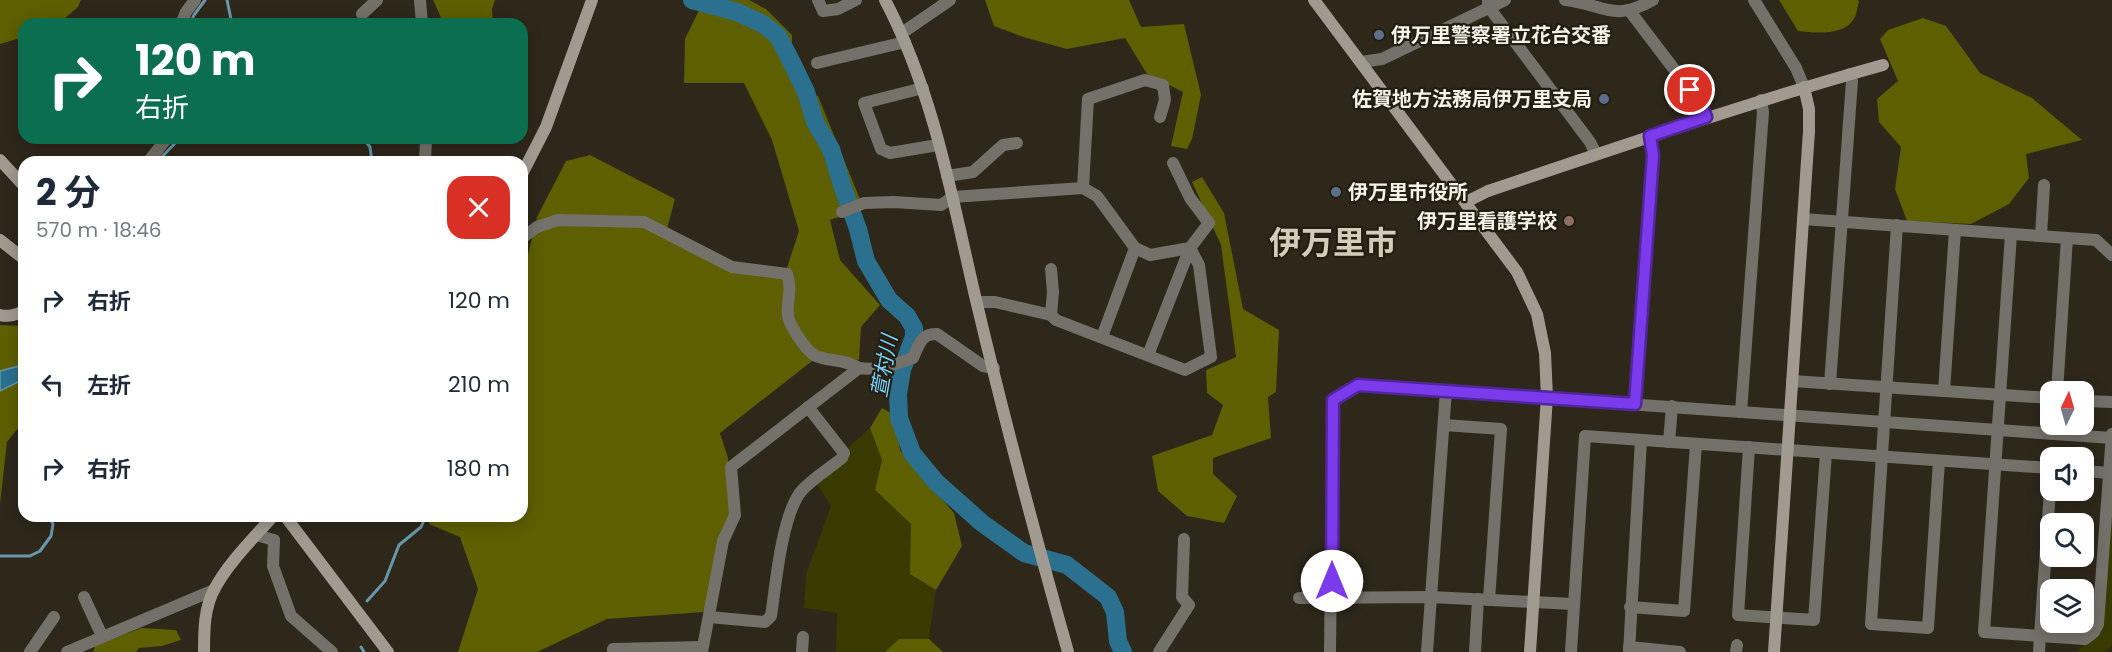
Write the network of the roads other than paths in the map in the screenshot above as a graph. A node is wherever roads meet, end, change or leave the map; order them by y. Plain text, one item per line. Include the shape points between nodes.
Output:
1 (195, 0) edge
2 (377, 0) edge
3 (420, 0) edge
4 (592, 0) edge
5 (818, 0) edge
6 (856, 0) edge
7 (885, 0) edge
8 (950, 0) edge
9 (1314, 0) edge
10 (1505, 0) edge
11 (1565, 0) edge
12 (1653, 0) edge
13 (1754, 0) edge
14 (1488, 3) edge
15 (1629, 10) junction
16 (362, 14) dead end
17 (184, 18) edge
18 (422, 18) edge
19 (904, 37) junction
20 (1361, 62) junction
21 (817, 63) dead end
22 (1883, 65) dead end
23 (1850, 74) junction
24 (1804, 87) junction
25 (923, 88) junction
26 (1761, 100) junction
27 (1160, 117) dead end
28 (1706, 117) junction
29 (1650, 136) junction
30 (1017, 143) dead end
31 (938, 145) junction
32 (1596, 154) junction
33 (0, 160) edge
34 (528, 162) edge
35 (1173, 163) dead end
36 (947, 176) junction
37 (18, 180) edge
38 (2044, 185) dead end
39 (1083, 188) junction
40 (952, 197) junction
41 (1466, 202) junction
42 (842, 212) dead end
43 (1803, 219) junction
44 (1842, 222) junction
45 (1897, 225) junction
46 (1955, 230) junction
47 (528, 234) edge
48 (2011, 234) junction
49 (2041, 236) junction
50 (2067, 238) junction
51 (0, 240) edge
52 (1135, 248) junction
53 (1190, 248) junction
54 (18, 254) edge
55 (2112, 255) edge
56 (1051, 269) dead end
57 (977, 302) junction
58 (18, 314) edge
59 (0, 315) edge
60 (1051, 315) junction
61 (1102, 337) junction
62 (1148, 355) junction
63 (859, 368) junction
64 (994, 368) junction
65 (1792, 381) junction
66 (2057, 381) edge
67 (1830, 384) junction
68 (1886, 388) junction
69 (1446, 390) junction
70 (1944, 391) junction
71 (2000, 395) junction
72 (1548, 397) junction
73 (2040, 398) edge
74 (2094, 401) edge
75 (2112, 402) edge
76 (1635, 404) junction
77 (1672, 406) junction
78 (808, 407) junction
79 (1741, 412) junction
80 (1790, 415) junction
81 (1884, 422) junction
82 (1444, 425) junction
83 (1998, 430) junction
84 (2112, 436) edge
85 (1641, 440) junction
86 (1669, 442) junction
87 (1696, 444) junction
88 (1749, 447) junction
89 (1787, 450) junction
90 (1826, 453) junction
91 (1882, 457) junction
92 (1939, 461) junction
93 (1996, 465) junction
94 (2040, 467) edge
95 (2094, 471) edge
96 (2109, 472) junction
97 (2049, 501) edge
98 (268, 522) edge
99 (290, 522) edge
100 (256, 535) junction
101 (1184, 539) dead end
102 (214, 590) junction
103 (84, 597) dead end
104 (1431, 597) junction
105 (1299, 598) dead end
106 (1332, 598) junction
107 (1484, 600) junction
108 (1534, 602) junction
109 (1573, 604) junction
110 (1630, 607) junction
111 (54, 617) dead end
112 (709, 617) junction
113 (1776, 618) junction
114 (102, 636) junction
115 (2040, 636) junction
116 (803, 637) dead end
117 (1629, 649) edge
118 (702, 650) edge
119 (30, 652) edge
120 (67, 652) edge
121 (204, 652) edge
122 (332, 652) edge
123 (388, 652) edge
124 (613, 652) edge
125 (802, 652) edge
126 (1068, 652) edge
127 (1159, 652) edge
128 (1330, 652) edge
129 (1427, 652) edge
130 (1475, 652) edge
131 (1530, 652) edge
132 (1571, 652) edge
133 (1680, 652) edge
134 (1774, 652) edge
135 (2039, 652) edge

1 - 17 street
2 - 16 street
3 - 18 street
4 - 34 street via 546,127
5 - 6 street via 823,11
7 - 19 street
8 - 19 street
9 - 20 street
10 - 14 street
11 - 15 street via 1616,12
12 - 15 street
13 - 24 street
14 - 20 street via 1382,59
14 - 32 street
15 - 28 street via 1702,106
19 - 21 street
19 - 25 street
20 - 41 street
22 - 23 street
23 - 24 street
23 - 44 street
24 - 26 street
24 - 43 street via 1809,131
25 - 31 street
25 - 31 street via 864,103 881,149 890,153
26 - 28 street
26 - 79 street
27 - 39 street via 1165,100 1163,85 1145,80 1088,99
28 - 29 street
29 - 32 street
29 - 76 street via 1653,155
30 - 36 street via 1003,145 973,172
31 - 36 street
32 - 41 street via 1488,190
33 - 37 street
35 - 53 street via 1190,198 1209,222
36 - 40 street
38 - 49 street
39 - 40 street
39 - 52 street via 1097,196
40 - 42 street via 941,205 864,203
40 - 57 street
41 - 72 street via 1517,272 1537,314
43 - 44 street
43 - 65 street
44 - 45 street
44 - 67 street
45 - 46 street
45 - 68 street
46 - 48 street
46 - 70 street
47 - 63 street via 558,220 644,222 732,267 787,274 791,286 788,317 802,342 814,355 850,362
48 - 49 street
48 - 71 street
49 - 50 street
50 - 55 street via 2096,240
50 - 66 street
51 - 54 street
52 - 53 street via 1150,255
52 - 61 street
53 - 62 street
53 - 62 street via 1199,265 1211,357 1185,370
56 - 60 street
57 - 60 street via 995,302
57 - 64 street
58 - 59 street
60 - 61 street
61 - 62 street
63 - 64 street via 913,358 923,337 929,334 937,334 983,366
63 - 78 street
64 - 126 street
65 - 67 street
65 - 80 street
67 - 68 street
68 - 70 street
68 - 81 street
69 - 72 street
69 - 82 street
69 - 106 street via 1358,385 1333,400
70 - 71 street
71 - 73 street
71 - 83 street
72 - 76 street
72 - 108 street
74 - 75 street
76 - 77 street
77 - 79 street
77 - 86 street
78 - 112 street via 731,467 735,515 723,541
78 - 112 street via 844,453 800,492 791,511 771,616 765,622
79 - 80 street
80 - 81 street
80 - 89 street
81 - 83 street
81 - 91 street
82 - 104 street
82 - 107 street via 1501,429
83 - 84 street
83 - 93 street
84 - 96 street
85 - 86 street
85 - 109 street via 1585,436
85 - 110 street
86 - 87 street
87 - 88 street
87 - 110 street via 1684,611
88 - 89 street
88 - 113 street via 1738,615
89 - 90 street
89 - 113 street
90 - 91 street
90 - 113 street via 1814,620
91 - 92 street
91 - 92 street via 1871,624 1909,627 1928,628
92 - 93 street
93 - 94 street
93 - 115 street via 1984,632
95 - 96 street
96 - 115 street via 2098,624 2085,639
97 - 115 street
98 - 100 street
99 - 123 street
100 - 102 street
100 - 122 street via 274,540 273,566 291,616
101 - 127 street via 1182,597 1189,605
102 - 114 street
102 - 121 street via 205,621
103 - 114 street
104 - 106 street
104 - 107 street
104 - 129 street
105 - 106 street
106 - 128 street
107 - 108 street
107 - 130 street
108 - 109 street
108 - 131 street
109 - 132 street
110 - 117 street
111 - 119 street
112 - 118 street
113 - 134 street
114 - 120 street
115 - 135 street
116 - 125 street
117 - 133 street
118 - 124 street

